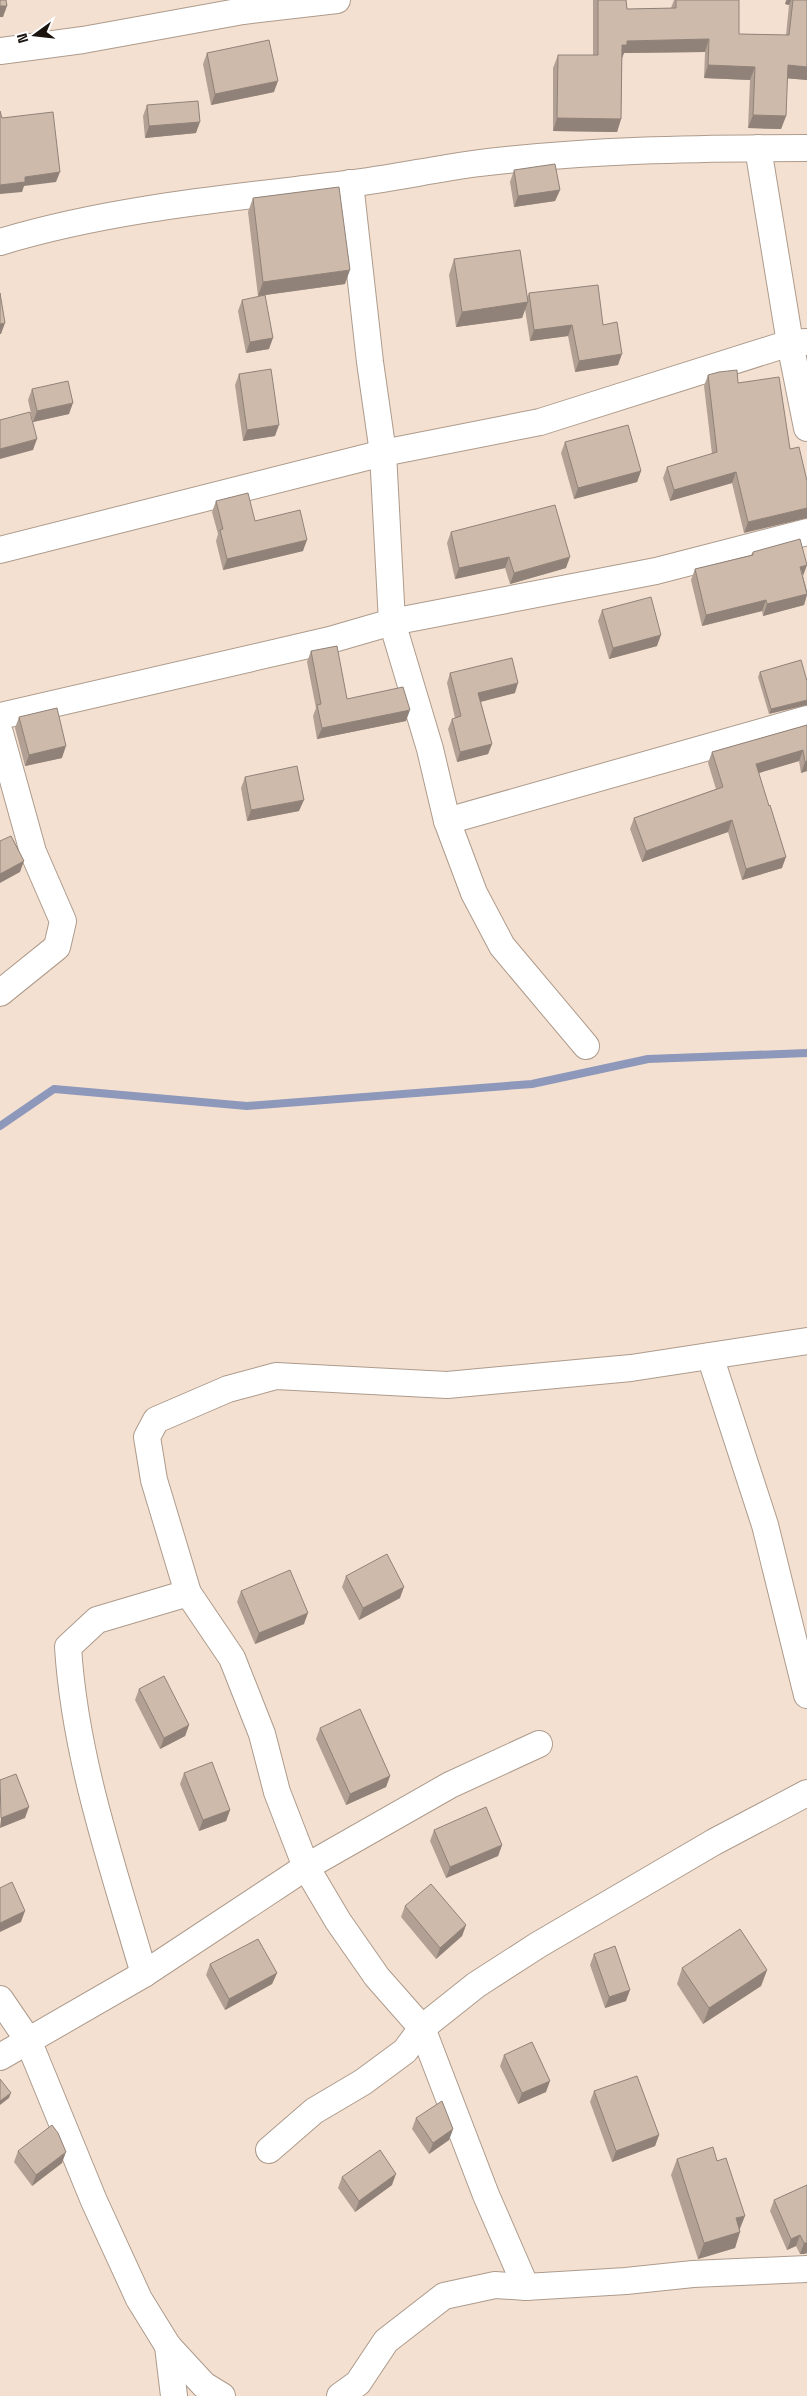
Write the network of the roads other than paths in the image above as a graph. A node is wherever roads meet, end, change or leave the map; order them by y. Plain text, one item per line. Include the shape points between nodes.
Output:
1 (338, 0) edge
2 (0, 51) edge
3 (758, 148) junction
4 (807, 148) edge
5 (350, 183) junction
6 (0, 242) edge
7 (799, 342) edge
8 (807, 428) edge
9 (383, 454) junction
10 (807, 532) edge
11 (0, 550) edge
12 (392, 622) junction
13 (0, 716) edge
14 (807, 719) edge
15 (0, 734) edge
16 (447, 821) junction
17 (0, 993) edge
18 (586, 1046) dead end
19 (807, 1341) edge
20 (710, 1356) junction
21 (188, 1592) junction
22 (807, 1695) edge
23 (539, 1744) dead end
24 (807, 1793) edge
25 (306, 1867) junction
26 (144, 1974) junction
27 (0, 1999) edge
28 (422, 2028) junction
29 (28, 2040) junction
30 (0, 2057) edge
31 (269, 2150) dead end
32 (807, 2269) edge
33 (526, 2287) junction
34 (168, 2346) junction
35 (353, 2392) edge
36 (174, 2396) edge
37 (222, 2396) edge

1 - 2 street via 243,10 83,40
3 - 4 street
3 - 5 street via 592,153 473,164
3 - 7 street
5 - 6 street via 151,210 35,232
5 - 9 street
7 - 8 street
7 - 9 street via 540,422
9 - 11 street
9 - 12 street
10 - 12 street via 656,571
12 - 13 street via 330,640
12 - 16 street via 430,749
14 - 16 street
15 - 17 street via 33,852 63,921 57,947
16 - 18 street via 474,892 502,946
19 - 20 street
20 - 21 street via 631,1368 447,1385 276,1376 228,1389 156,1420 147,1437 154,1480
20 - 22 street via 765,1525
21 - 25 street via 232,1658 262,1734 277,1792
21 - 26 street via 97,1620 68,1647 70,1689 98,1816
23 - 25 street via 450,1785
24 - 28 street via 714,1842 538,1944 476,1985
25 - 26 street
25 - 28 street via 377,1977
26 - 29 street
27 - 29 street
28 - 31 street via 405,2051 314,2111
28 - 33 street
29 - 30 street
29 - 34 street via 139,2300
32 - 33 street
33 - 35 street via 495,2285 444,2296 386,2341
34 - 36 street
34 - 37 street via 204,2385

